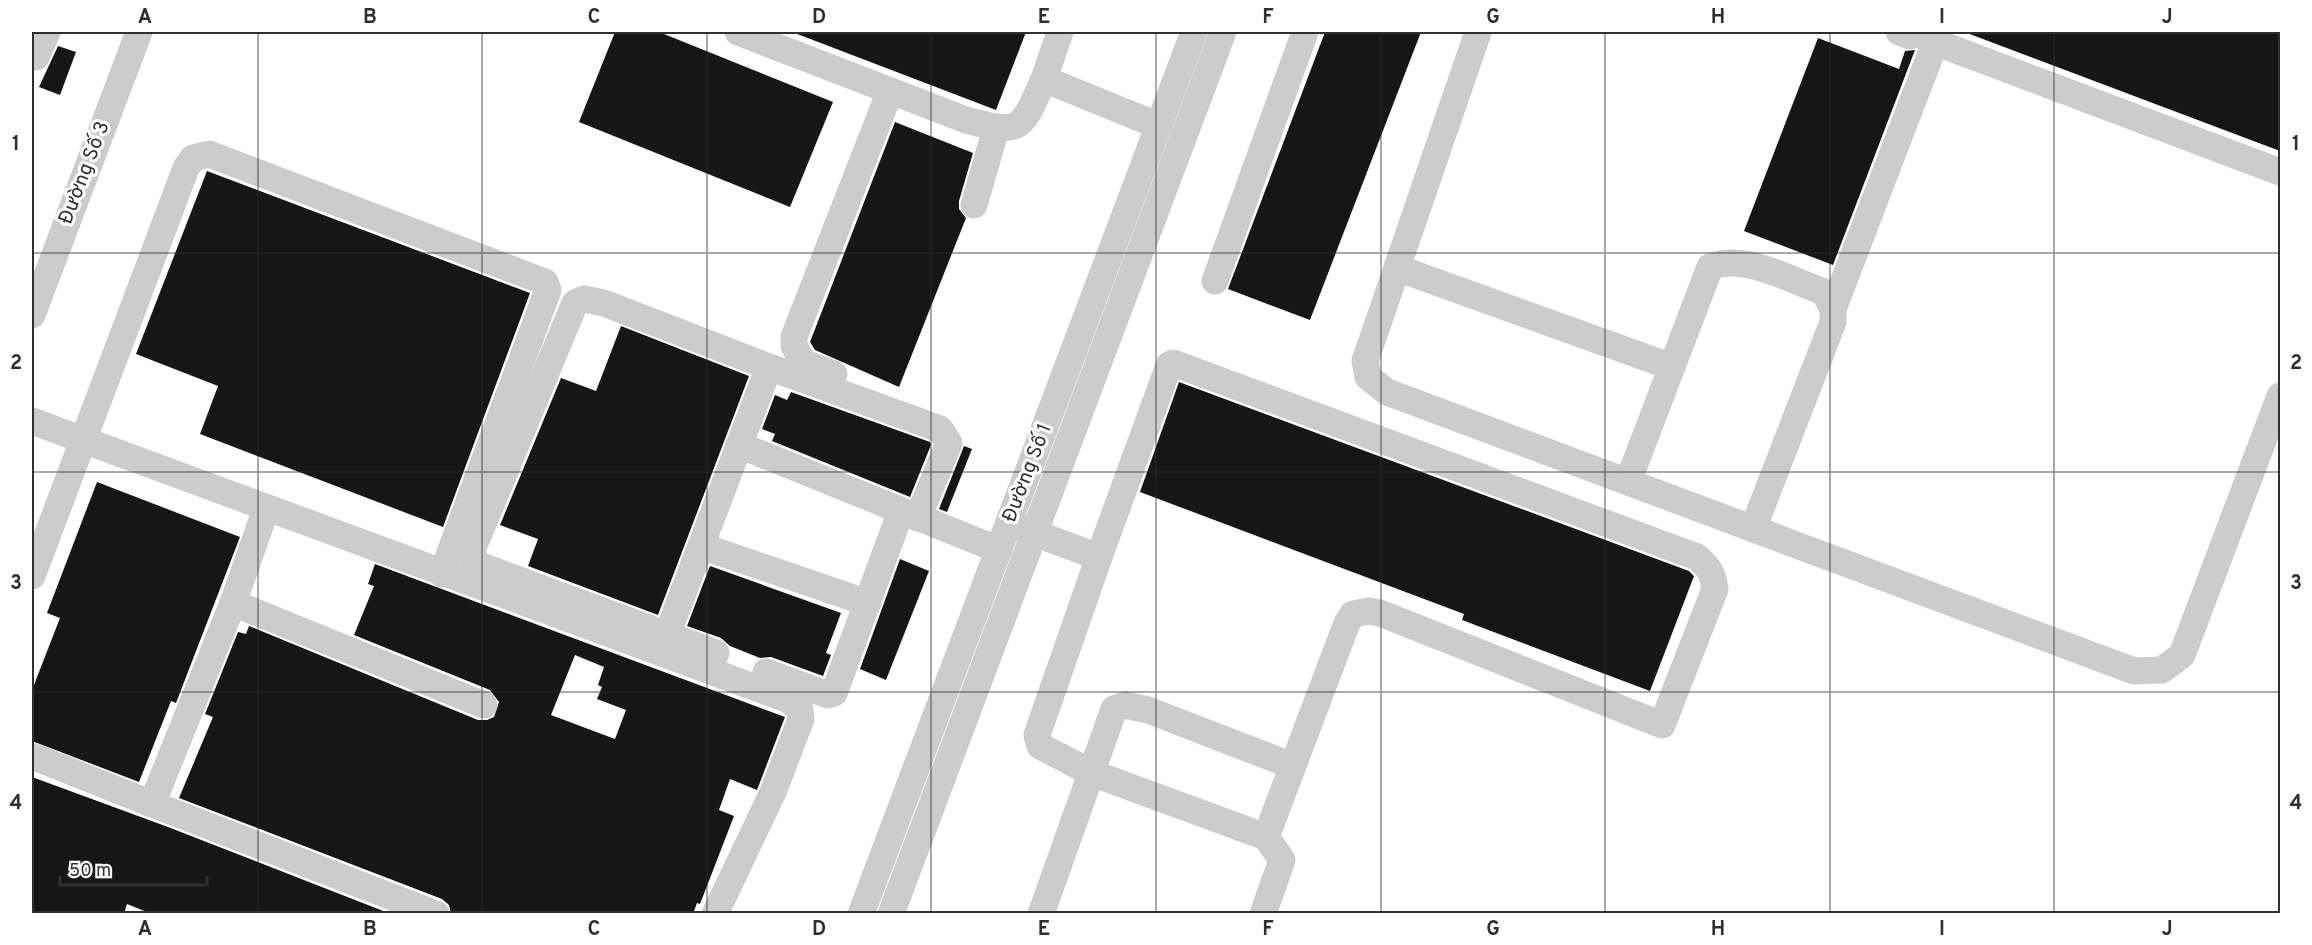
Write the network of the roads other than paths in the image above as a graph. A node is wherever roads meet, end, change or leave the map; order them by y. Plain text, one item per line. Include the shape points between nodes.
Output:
1 (47, 32) edge
2 (139, 32) edge
3 (738, 32) edge
4 (1059, 32) edge
5 (1194, 32) edge
6 (1223, 32) edge
7 (1305, 32) edge
8 (1478, 32) edge
9 (1918, 37) edge
10 (36, 57) dead end
11 (1044, 79) junction
12 (890, 91) junction
13 (1159, 126) junction
14 (996, 129) junction
15 (2280, 172) edge
16 (974, 204) dead end
17 (1397, 268) junction
18 (1215, 281) dead end
19 (1833, 309) junction
20 (32, 315) edge
21 (769, 367) junction
22 (1672, 368) junction
23 (889, 393) dead end
24 (2280, 396) edge
25 (32, 421) edge
26 (83, 438) junction
27 (739, 445) junction
28 (1628, 482) junction
29 (266, 509) junction
30 (910, 515) junction
31 (1021, 527) junction
32 (1753, 529) junction
33 (701, 546) junction
34 (999, 550) junction
35 (1099, 557) junction
36 (442, 574) junction
37 (32, 576) edge
38 (232, 603) junction
39 (868, 603) junction
40 (667, 635) junction
41 (484, 705) dead end
42 (32, 756) edge
43 (1293, 765) junction
44 (1092, 773) junction
45 (152, 804) junction
46 (1266, 837) junction
47 (436, 914) edge
48 (715, 914) edge
49 (861, 914) edge
50 (891, 914) edge
51 (1041, 914) edge
52 (1263, 914) edge

1 - 10 street
2 - 20 street, Đường Số 3
3 - 12 street
4 - 11 street
5 - 13 street, Đường Số 1
6 - 31 street, Đường Số 1
7 - 18 street
8 - 17 street
9 - 15 street
9 - 19 street
11 - 13 street
11 - 14 street via 1024,122 1014,128
12 - 14 street
12 - 23 street via 794,338 804,363
13 - 31 street, Đường Số 1
14 - 16 street
17 - 22 street
17 - 28 street via 1365,361 1368,377 1387,392
19 - 22 street via 1824,292 1744,263 1724,261 1710,267
19 - 32 street via 1833,321
21 - 27 street
21 - 30 street via 946,434 949,443
21 - 40 street via 604,303 584,299 575,303 472,548 473,559 479,565
22 - 28 street
24 - 32 street via 2182,655 2162,670 2134,671
25 - 26 street
26 - 29 street
26 - 36 street via 186,168 193,158 209,154 545,282 548,290
26 - 37 street
27 - 30 street
27 - 33 street
28 - 32 street
29 - 36 street
29 - 38 street
30 - 34 street
30 - 39 street
31 - 34 street, Đường Số 1
31 - 35 street
31 - 50 street, Đường Số 1
33 - 39 street
33 - 40 street
34 - 49 street, Đường Số 1
35 - 43 street via 1169,364 1173,363 1697,557 1713,575 1715,589 1662,724 1369,611 1353,614 1347,623
35 - 44 street via 1037,735 1040,746
36 - 48 street via 789,700 800,710 801,719 773,792
38 - 41 street
38 - 45 street
39 - 40 street via 838,688 828,695
42 - 45 street
43 - 44 street via 1148,710 1125,705 1114,709
43 - 46 street
44 - 46 street
44 - 51 street
45 - 47 street
46 - 52 street via 1282,860

